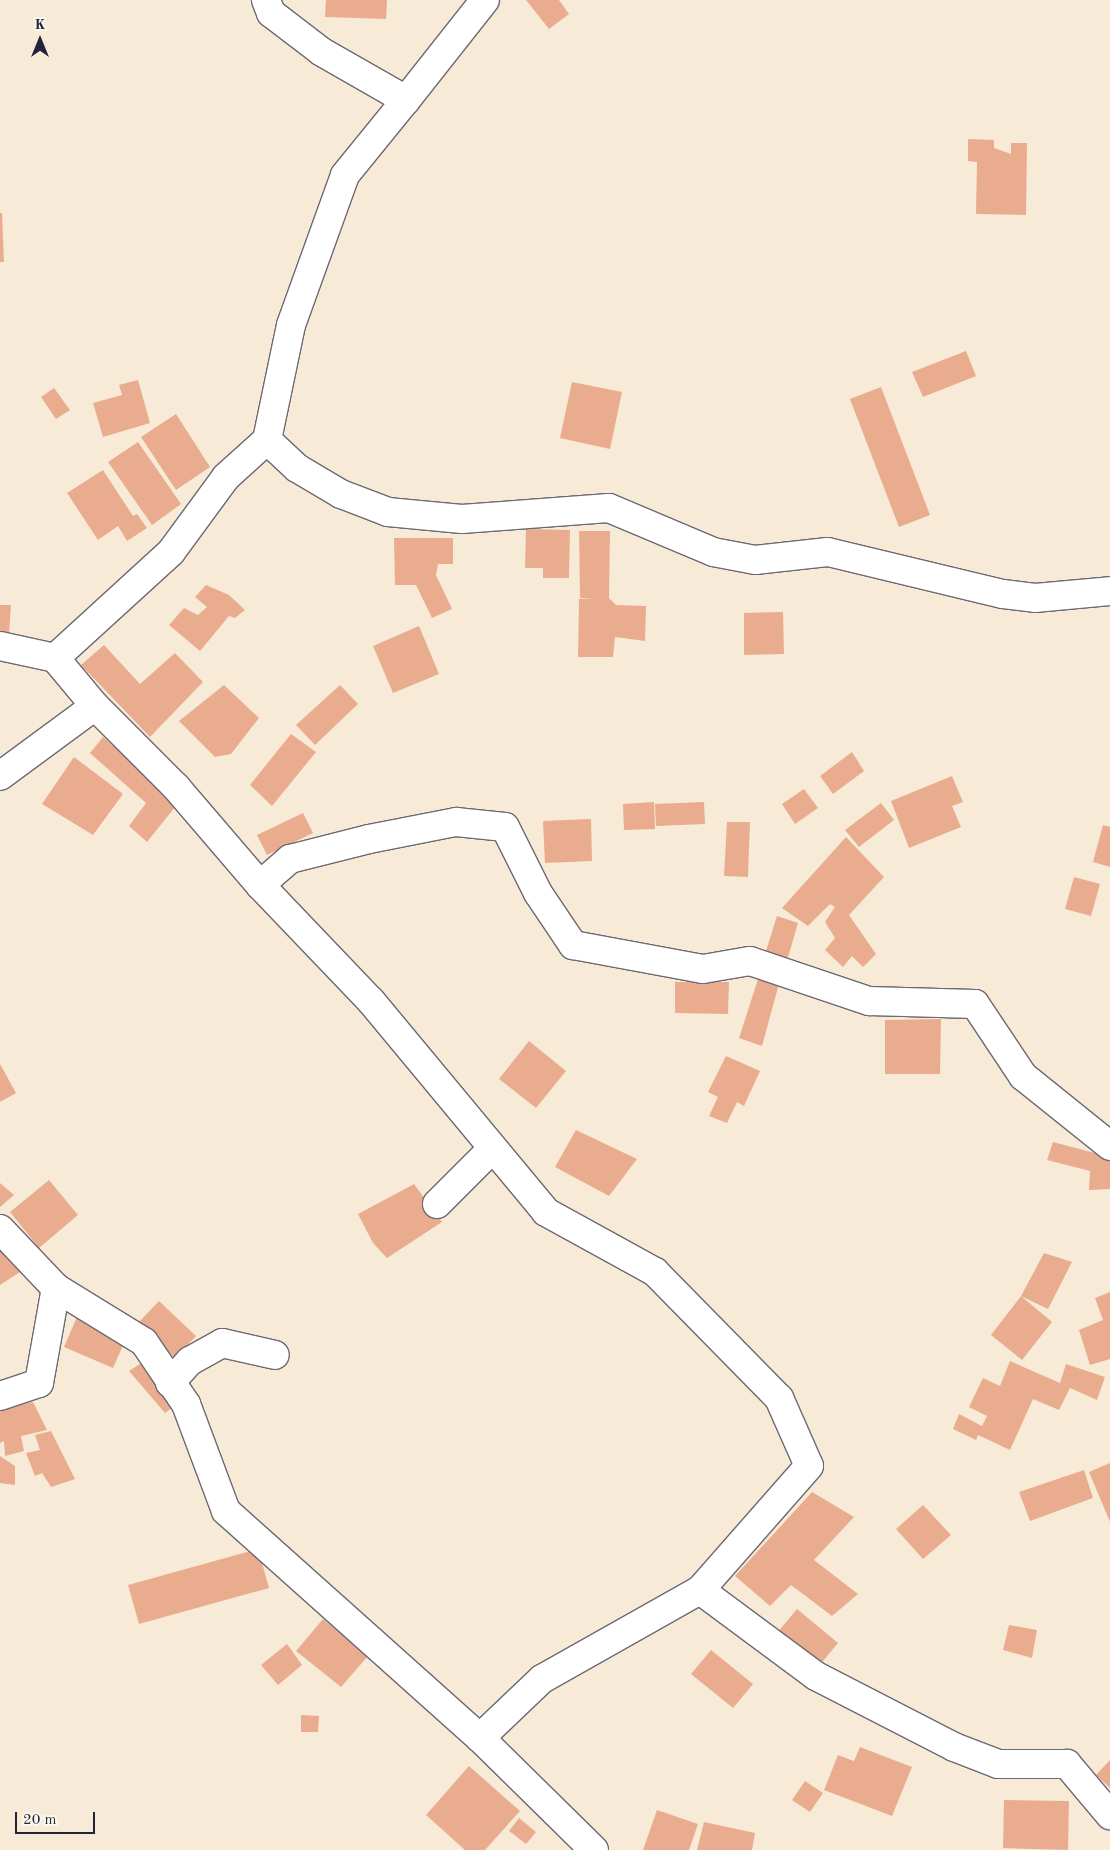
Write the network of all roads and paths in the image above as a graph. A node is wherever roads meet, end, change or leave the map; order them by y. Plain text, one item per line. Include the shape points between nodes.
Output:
1 (266, 0) edge
2 (485, 0) edge
3 (406, 100) junction
4 (267, 440) junction
5 (1110, 591) edge
6 (0, 646) edge
7 (54, 658) junction
8 (95, 706) junction
9 (0, 776) edge
10 (260, 885) junction
11 (1110, 1146) edge
12 (493, 1148) junction
13 (437, 1204) dead end
14 (0, 1229) edge
15 (56, 1288) junction
16 (275, 1355) dead end
17 (170, 1382) junction
18 (0, 1396) edge
19 (700, 1590) junction
20 (480, 1738) junction
21 (1110, 1815) edge
22 (594, 1850) edge

1 - 3 street via 271,13 322,52
2 - 3 street
3 - 4 street via 345,175 291,325
4 - 5 street via 298,468 341,494 388,512 462,519 608,508 713,552 756,560 828,552 1003,594 1035,598
4 - 7 street via 226,477 171,552
6 - 7 street
7 - 8 street
8 - 9 street
8 - 10 street via 176,787
10 - 11 street via 290,859 369,839 456,822 505,827 538,892 573,944 703,969 750,961 869,1001 974,1004 1023,1076
10 - 12 street via 371,1001
12 - 13 street
12 - 19 street via 546,1212 654,1272 779,1398 809,1466
14 - 15 street
15 - 17 street via 144,1342
15 - 18 street via 39,1382
16 - 17 street via 222,1343 190,1361
17 - 20 street via 186,1404 226,1511
19 - 20 street via 542,1679
19 - 21 street via 816,1676 954,1746 998,1764 1067,1764
20 - 22 street

